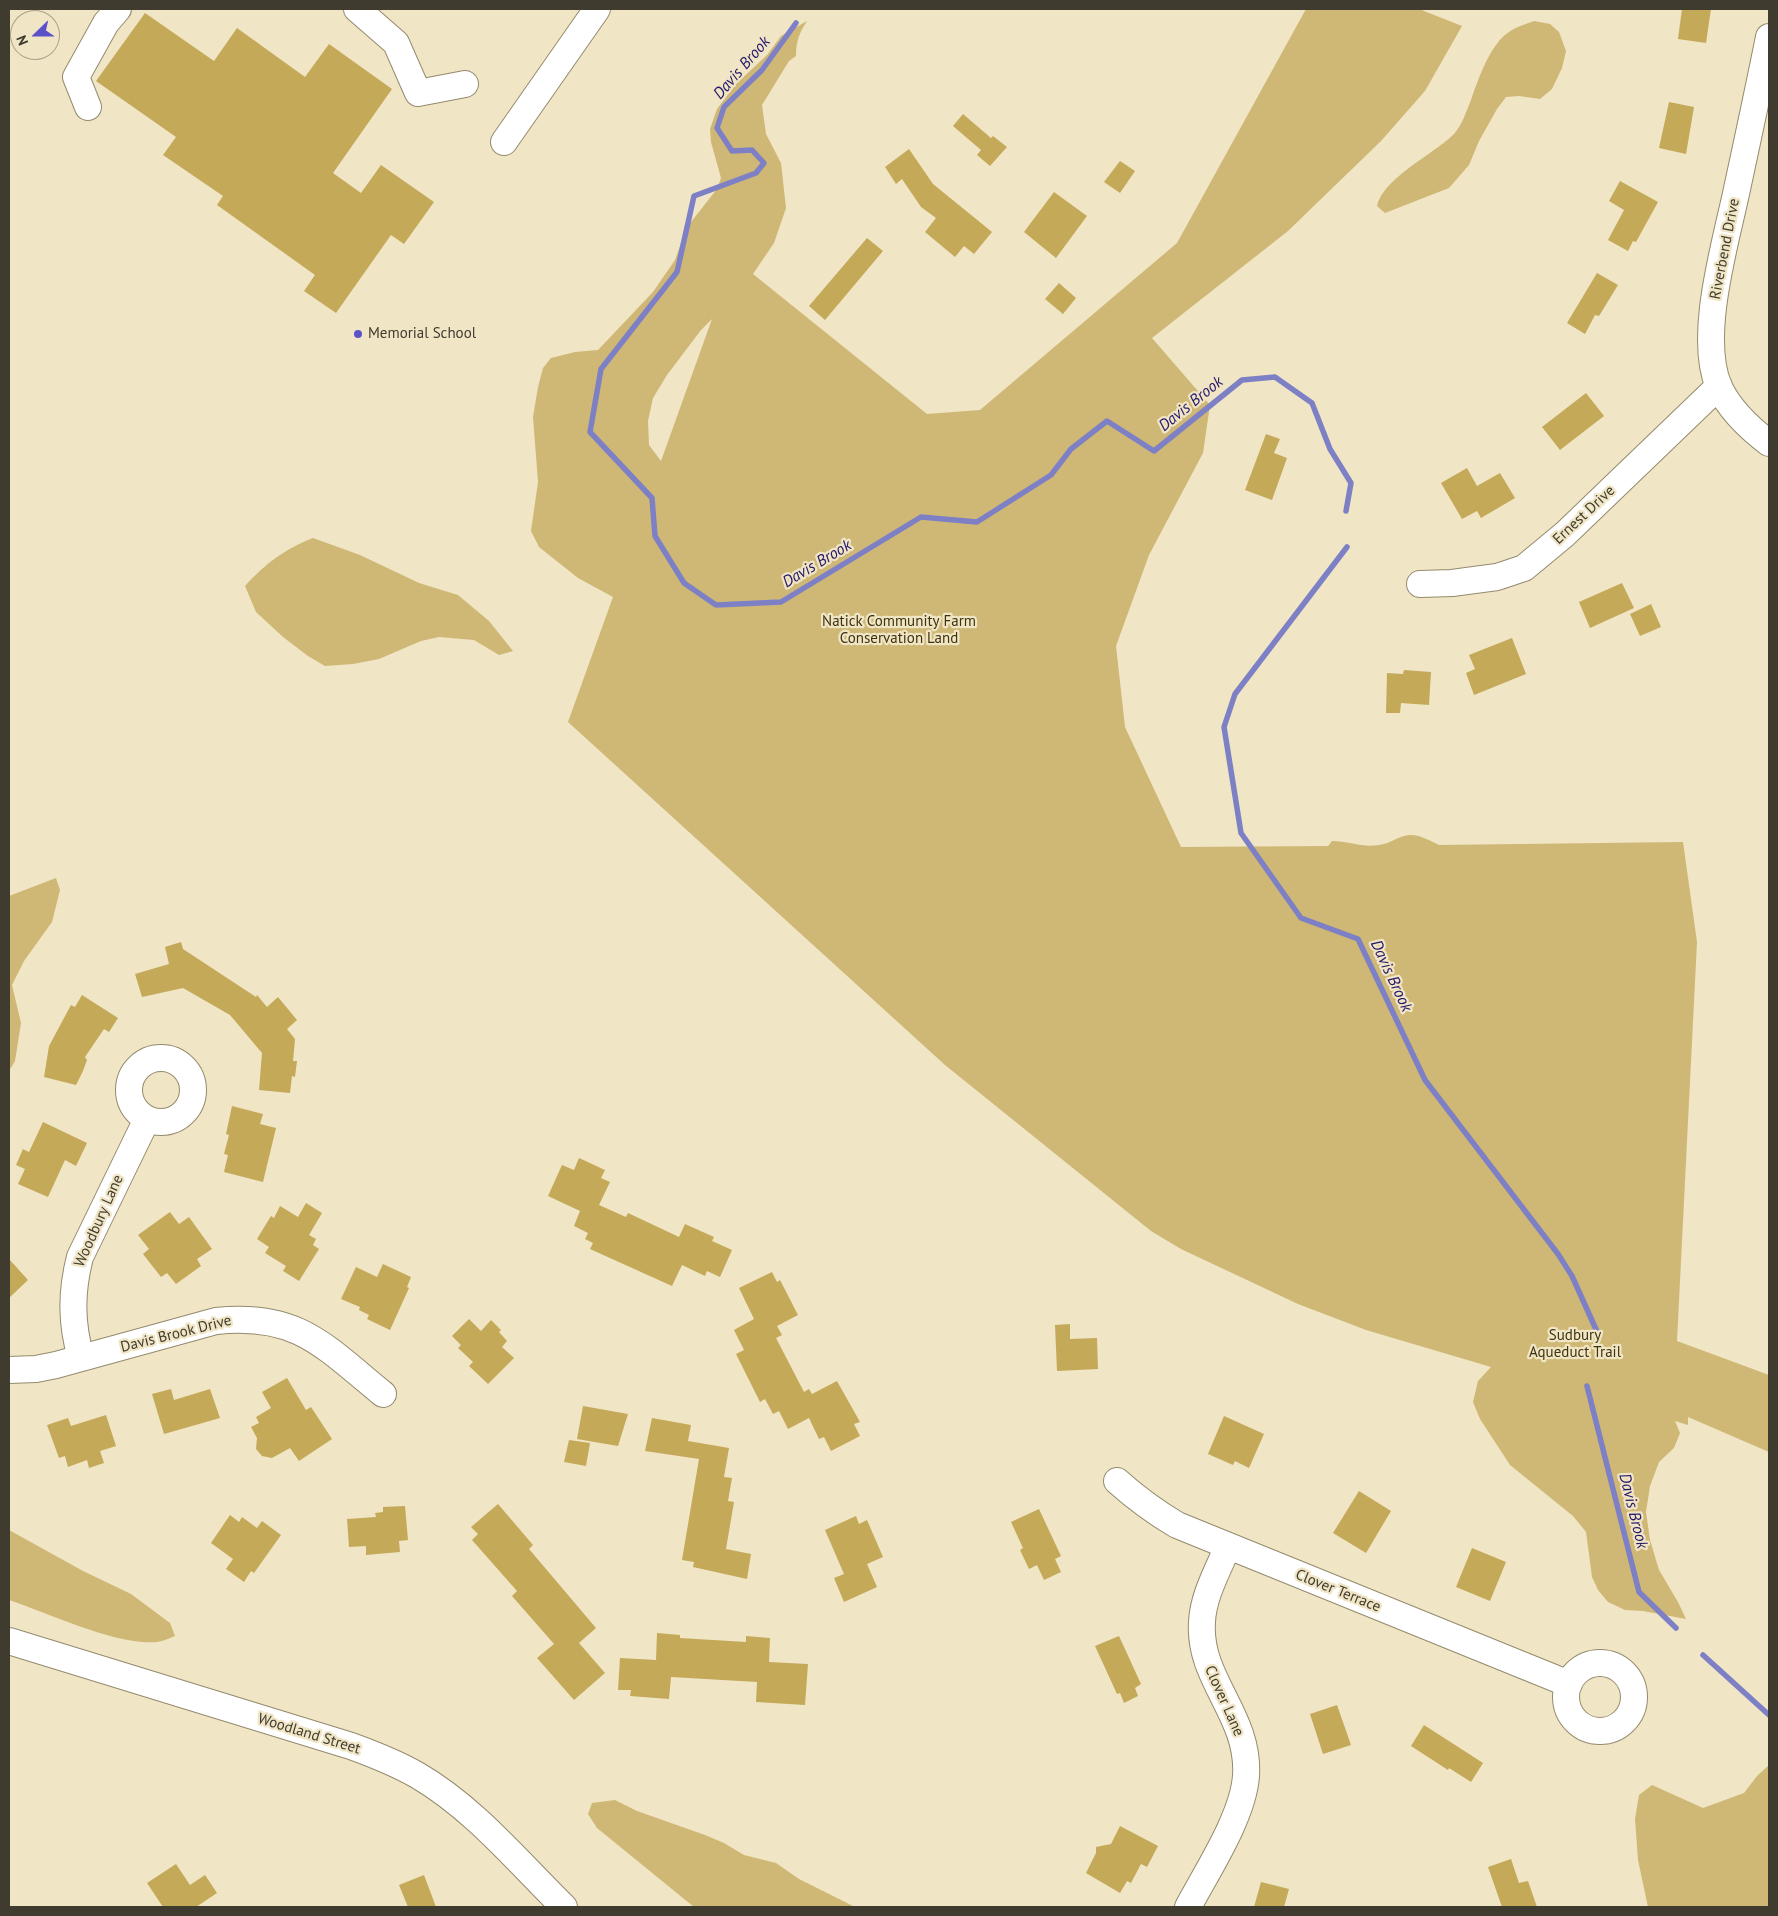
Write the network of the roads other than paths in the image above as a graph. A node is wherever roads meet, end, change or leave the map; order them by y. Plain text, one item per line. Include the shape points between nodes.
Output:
1 (118, 9) edge
2 (357, 9) edge
3 (597, 9) edge
4 (1769, 37) edge
5 (465, 84) dead end
6 (88, 107) dead end
7 (504, 142) dead end
8 (1719, 386) junction
9 (1769, 443) edge
10 (1420, 584) dead end
11 (147, 1119) dead end
12 (81, 1358) junction
13 (9, 1370) edge
14 (383, 1394) dead end
15 (1118, 1481) dead end
16 (1228, 1546) junction
17 (9, 1641) edge
18 (1569, 1684) dead end
19 (564, 1907) edge
20 (1188, 1907) edge

1 - 6 street via 106,23 76,77
2 - 5 street via 396,43 418,93
3 - 7 street
4 - 8 street, Riverbend Drive via 1711,326 1712,360
8 - 9 street, Riverbend Drive via 1731,407
8 - 10 street, Ernest Drive via 1565,534 1524,568 1497,578
11 - 12 street, Woodbury Lane via 80,1257 72,1313
12 - 13 street, Davis Brook Drive via 36,1369
12 - 14 street, Davis Brook Drive via 216,1321 262,1320 287,1325 307,1335
15 - 16 street, Clover Terrace via 1155,1512
16 - 18 street, Clover Terrace
16 - 20 street, Clover Lane via 1207,1599 1202,1619 1202,1640 1206,1659 1240,1732 1246,1756 1246,1777 1234,1818
17 - 19 street, Woodland Street via 351,1746 398,1765 454,1800 473,1816

